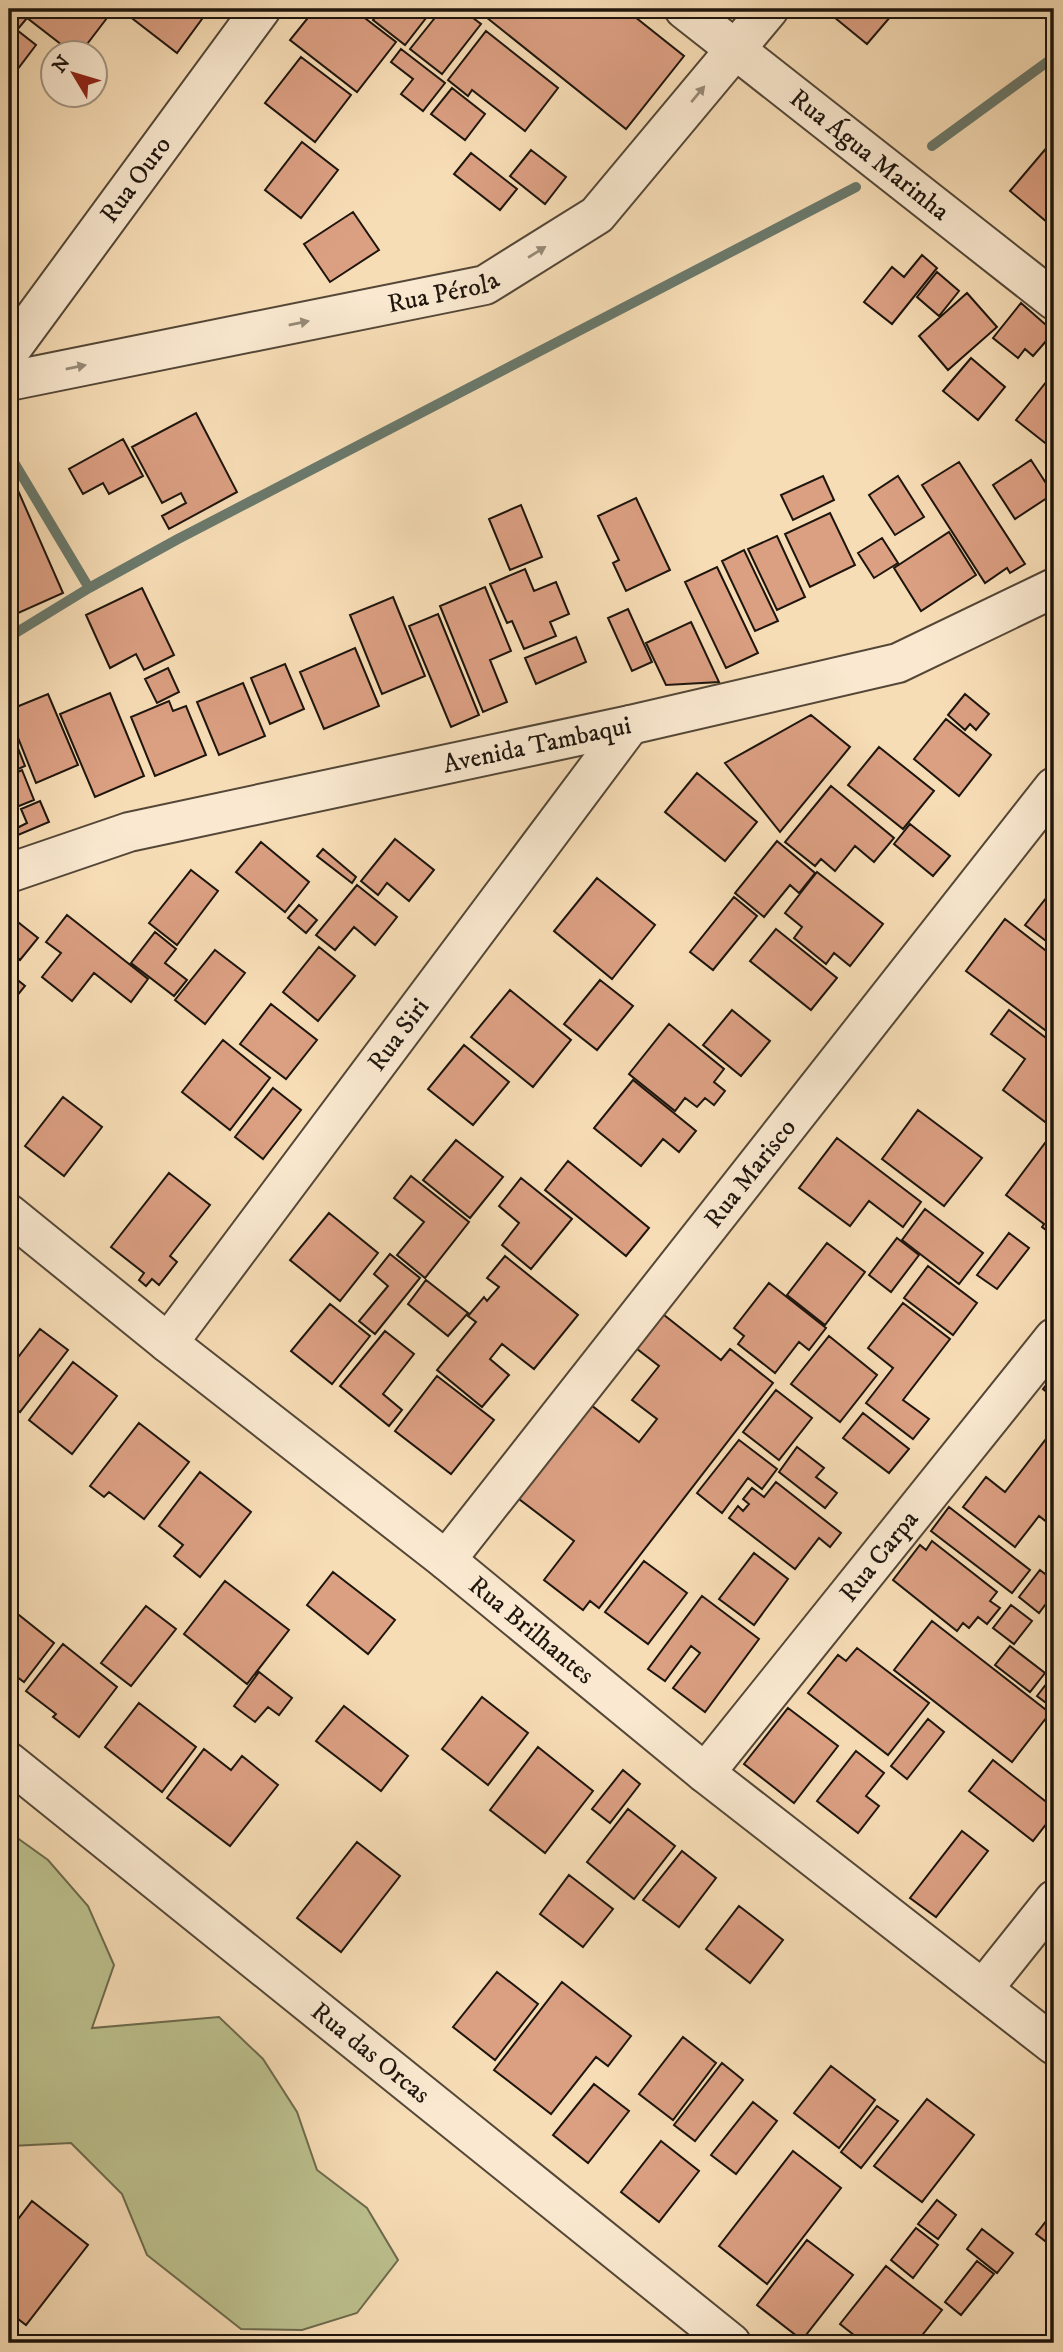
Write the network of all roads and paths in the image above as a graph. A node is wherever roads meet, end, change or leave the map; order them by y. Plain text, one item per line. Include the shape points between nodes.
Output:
1 (261, 9) edge
2 (684, 9) edge
3 (769, 9) edge
4 (735, 50) junction
5 (1054, 300) edge
6 (9, 352) edge
7 (9, 381) edge
8 (1054, 588) edge
9 (630, 725) junction
10 (1054, 786) edge
11 (9, 873) edge
12 (9, 1214) edge
13 (1054, 1338) edge
14 (168, 1343) junction
15 (446, 1560) junction
16 (9, 1762) edge
17 (705, 1773) junction
18 (1054, 1900) edge
19 (984, 1989) junction
20 (1054, 2046) edge
21 (731, 2343) edge

1 - 6 street, Rua Ouro
2 - 4 street, Rua Água Marinha
3 - 4 street, Rua Pérola
4 - 5 street, Rua Água Marinha
7 -> 4 street, Rua Pérola via 485,285 597,215
8 - 9 street, Avenida Tambaqui via 898,663
9 - 11 street, Avenida Tambaqui via 129,832
9 - 14 street, Rua Siri
10 - 15 street, Rua Marisco
12 - 14 street, Rua Brilhantes
13 - 17 street, Rua Carpa
14 - 15 street, Rua Brilhantes
15 - 17 street, Rua Brilhantes
16 - 21 street, Rua das Orcas
17 - 19 street, Rua Brilhantes
18 - 19 street
19 - 20 street, Rua Brilhantes

